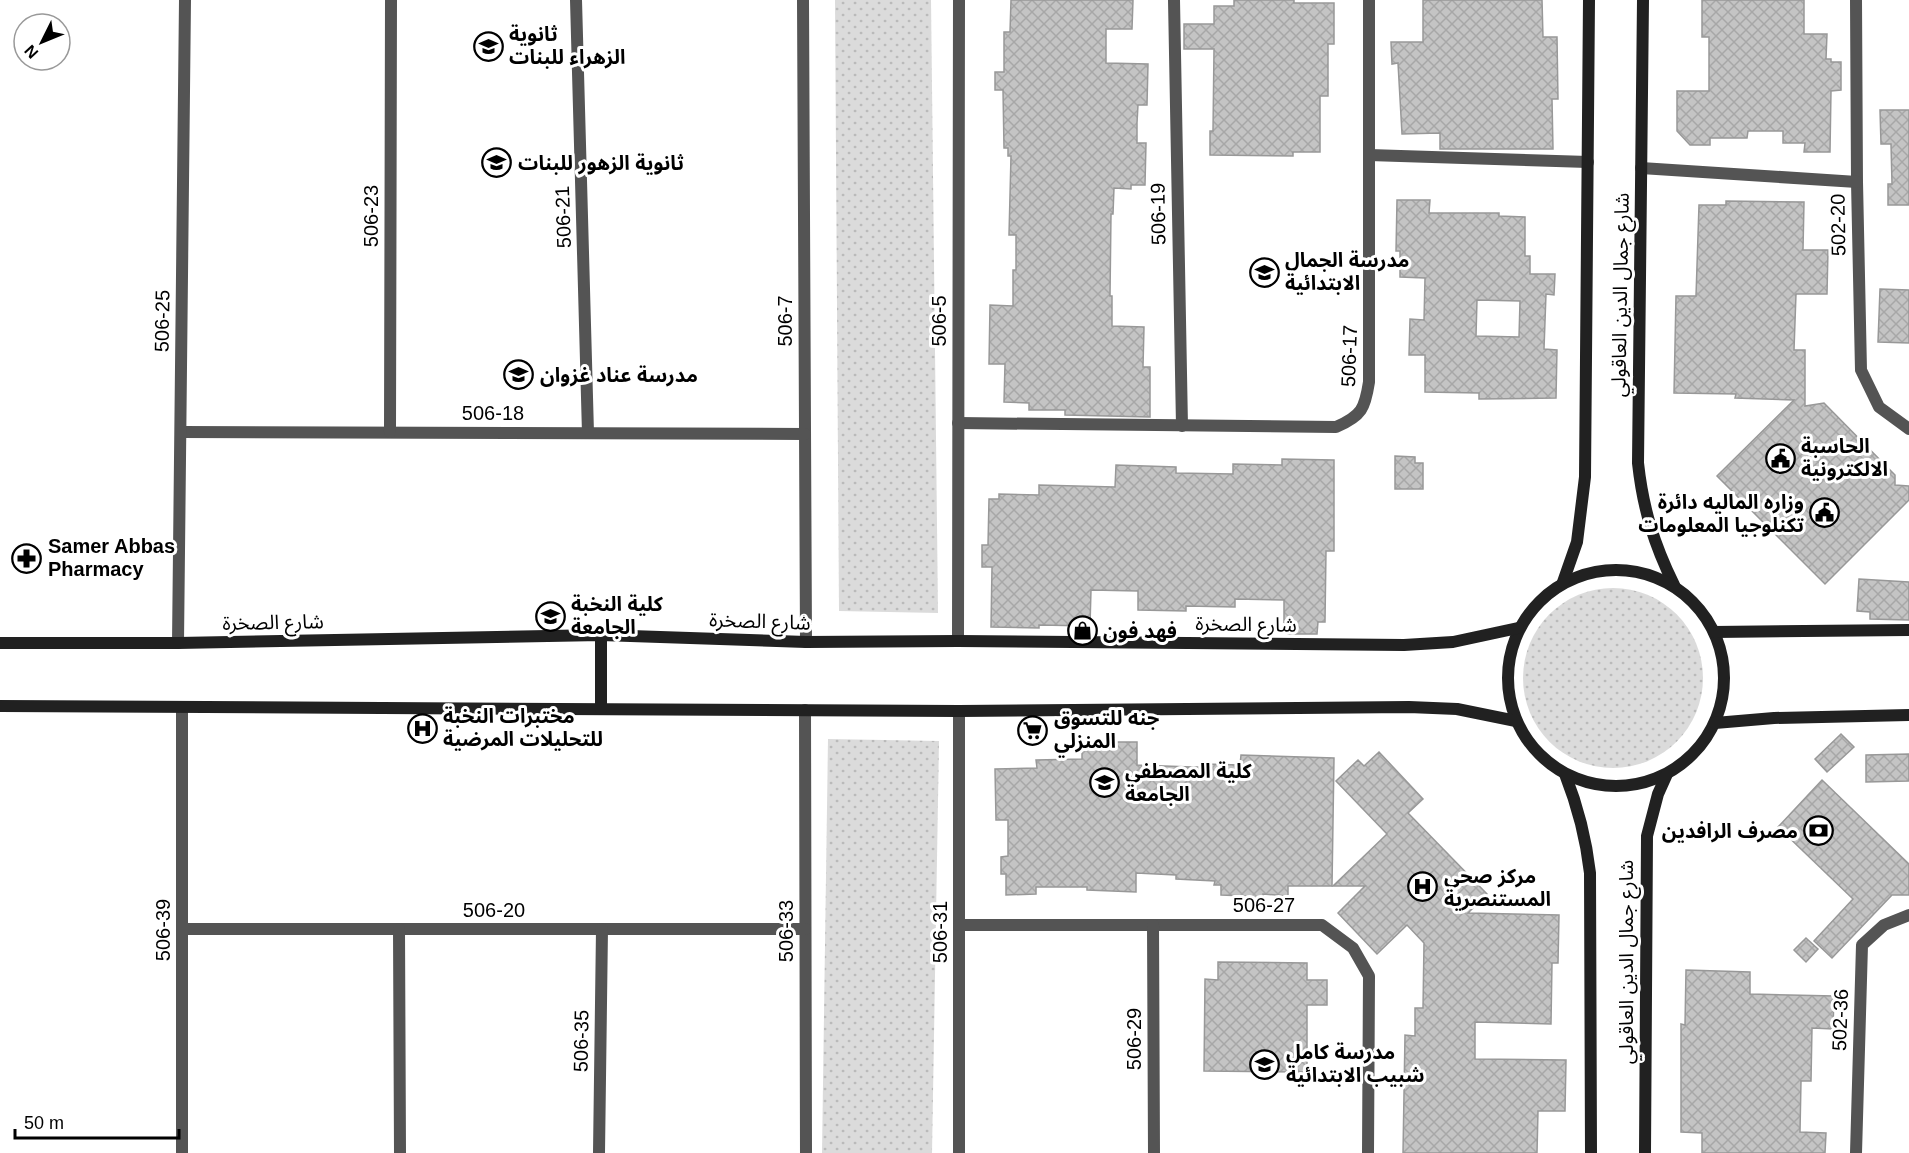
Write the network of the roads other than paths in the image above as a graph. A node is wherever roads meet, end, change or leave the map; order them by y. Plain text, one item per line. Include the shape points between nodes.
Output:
1 (185, 0) edge
2 (391, 0) edge
3 (576, 0) edge
4 (803, 0) edge
5 (959, 0) edge
6 (1174, 0) edge
7 (1370, 0) edge
8 (1589, 0) edge
9 (1642, 0) edge
10 (1857, 0) edge
11 (1369, 155) junction
12 (1588, 162) junction
13 (1641, 168) junction
14 (1857, 182) junction
15 (958, 423) junction
16 (1182, 426) junction
17 (1909, 429) edge
18 (181, 432) junction
19 (390, 432) junction
20 (588, 433) junction
21 (805, 434) junction
22 (1563, 582) junction
23 (1674, 585) junction
24 (1518, 628) junction
25 (1909, 630) edge
26 (1714, 632) junction
27 (601, 635) junction
28 (958, 641) junction
29 (806, 642) junction
30 (0, 643) edge
31 (178, 643) junction
32 (0, 706) edge
33 (183, 708) junction
34 (600, 709) junction
35 (805, 710) junction
36 (959, 711) junction
37 (1909, 715) edge
38 (1516, 721) junction
39 (1715, 723) junction
40 (1565, 774) junction
41 (1667, 774) junction
42 (1909, 915) edge
43 (1153, 925) junction
44 (959, 926) junction
45 (182, 929) junction
46 (399, 929) junction
47 (602, 929) junction
48 (805, 929) junction
49 (182, 1153) edge
50 (400, 1153) edge
51 (599, 1153) edge
52 (806, 1153) edge
53 (959, 1153) edge
54 (1154, 1153) edge
55 (1368, 1153) edge
56 (1590, 1153) edge
57 (1645, 1153) edge
58 (1856, 1153) edge

1 - 18 street, 506-25
2 - 19 street, 506-23
3 - 20 street, 506-21
4 - 21 street, 506-7
5 - 15 street, 506-5
6 - 16 street, 506-19
7 - 11 street, 506-17
8 - 12 street, شارع جمال الدين العاقولي
9 - 13 street, شارع جمال الدين العاقولي
10 - 14 street, 502-20
11 - 12 street
11 - 16 street, 506-17 via 1366,404 1354,420 1336,427
12 - 22 street, شارع جمال الدين العاقولي via 1585,477 1577,542
13 - 14 street
13 - 23 street, شارع جمال الدين العاقولي via 1638,463 1649,526
14 - 17 street, 502-20 via 1861,370 1879,408
15 - 16 street, 506-17
15 - 28 street, 506-5
18 - 19 street, 506-18
18 - 31 street, 506-25
19 - 20 street, 506-18
20 - 21 street, 506-18
21 - 29 street, 506-7
22 - 23 street via 1590,571 1618,568 1647,573
22 - 24 street via 1537,601
23 - 26 street via 1697,606
24 - 28 street, شارع الصخرة via 1453,642 1404,645
24 - 38 street via 1508,659 1507,690
25 - 26 street
26 - 39 street via 1724,662 1724,693
27 - 29 street, شارع الصخرة
27 - 31 street, شارع الصخرة
27 - 34 street
28 - 29 street, شارع الصخرة
30 - 31 street, شارع الصخرة
32 - 33 street
33 - 34 street
33 - 45 street, 506-39
34 - 35 street
35 - 36 street
35 - 48 street, 506-33
36 - 38 street via 1409,707 1456,710
36 - 44 street, 506-31
37 - 39 street
38 - 40 street via 1536,752
39 - 41 street via 1687,761
40 - 41 street via 1590,783 1616,786 1642,783
40 - 56 street, شارع جمال الدين العاقولي via 1584,827 1590,873
41 - 57 street, شارع جمال الدين العاقولي via 1652,815 1647,848
42 - 58 street, 502-36 via 1884,925 1862,945
43 - 44 street, 506-27
43 - 54 street, 506-29
43 - 55 street, 506-27 via 1322,925 1353,948 1369,976
44 - 53 street, 506-31
45 - 46 street, 506-20
45 - 49 street, 506-39
46 - 47 street, 506-20
46 - 50 street
47 - 48 street, 506-20
47 - 51 street, 506-35
48 - 52 street, 506-33

